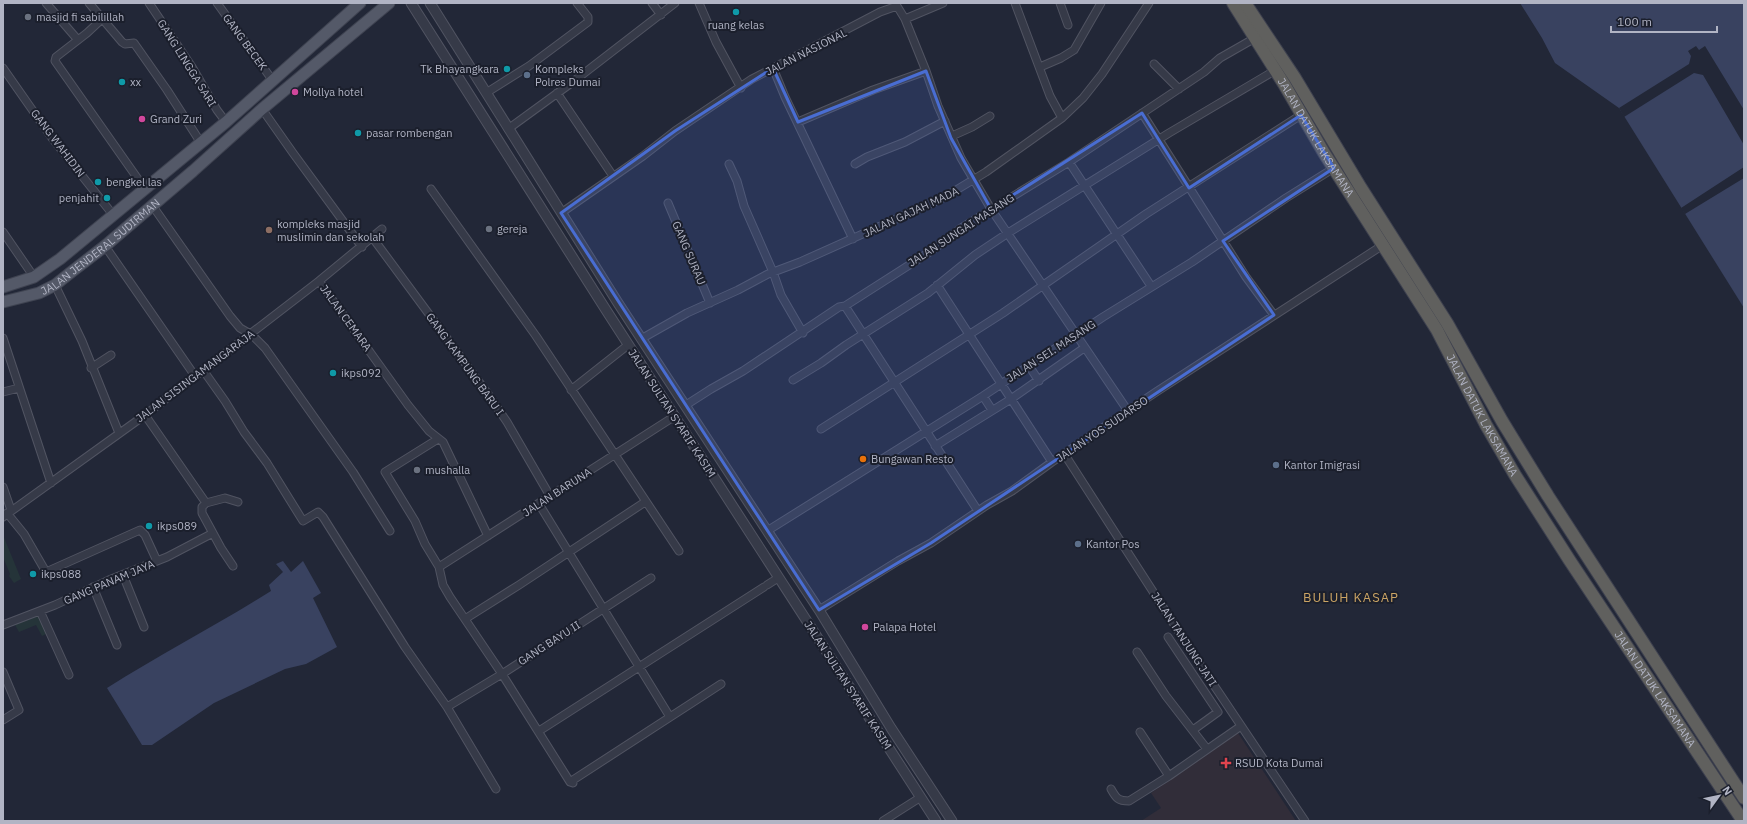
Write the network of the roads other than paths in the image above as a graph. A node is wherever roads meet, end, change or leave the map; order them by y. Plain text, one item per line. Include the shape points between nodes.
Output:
1 (46, 3) edge
2 (89, 3) edge
3 (149, 3) edge
4 (217, 3) edge
5 (360, 3) edge
6 (389, 3) edge
7 (411, 3) edge
8 (430, 3) edge
9 (577, 3) edge
10 (652, 3) edge
11 (675, 3) edge
12 (698, 3) edge
13 (943, 3) edge
14 (1015, 3) edge
15 (1060, 3) edge
16 (1100, 3) edge
17 (1149, 3) edge
18 (1233, 3) edge
19 (1245, 3) edge
20 (661, 14) junction
21 (102, 19) junction
22 (905, 19) junction
23 (1068, 25) dead end
24 (1255, 38) junction
25 (78, 40) junction
26 (1154, 64) dead end
27 (1040, 67) junction
28 (3, 68) edge
29 (773, 68) junction
30 (926, 71) junction
31 (1274, 72) junction
32 (1295, 78) junction
33 (273, 81) junction
34 (1284, 84) junction
35 (741, 88) junction
36 (1180, 88) junction
37 (486, 93) junction
38 (556, 93) junction
39 (262, 109) junction
40 (1142, 113) junction
41 (1301, 115) junction
42 (990, 116) dead end
43 (1062, 118) junction
44 (945, 121) junction
45 (226, 122) junction
46 (798, 122) junction
47 (508, 129) junction
48 (952, 136) junction
49 (1159, 140) junction
50 (201, 143) junction
51 (1069, 162) junction
52 (728, 164) dead end
53 (855, 164) dead end
54 (1334, 168) junction
55 (613, 176) junction
56 (974, 180) junction
57 (1084, 186) junction
58 (1189, 188) junction
59 (145, 189) junction
60 (431, 189) dead end
61 (668, 203) dead end
62 (152, 205) junction
63 (991, 209) junction
64 (561, 213) junction
65 (114, 216) junction
66 (382, 229) dead end
67 (3, 232) edge
68 (1008, 233) junction
69 (1116, 235) junction
70 (372, 237) junction
71 (853, 239) junction
72 (1223, 241) junction
73 (1383, 245) junction
74 (105, 246) junction
75 (362, 246) junction
76 (773, 272) junction
77 (34, 277) junction
78 (319, 280) junction
79 (55, 285) junction
80 (937, 285) junction
81 (1043, 286) junction
82 (1151, 286) junction
83 (3, 287) edge
84 (3, 302) edge
85 (710, 303) junction
86 (845, 306) junction
87 (1274, 315) junction
88 (1447, 323) junction
89 (1437, 330) junction
90 (803, 333) junction
91 (863, 334) junction
92 (969, 334) junction
93 (1075, 334) junction
94 (249, 335) junction
95 (3, 338) edge
96 (641, 339) junction
97 (628, 345) junction
98 (1084, 348) junction
99 (112, 355) dead end
100 (1029, 366) junction
101 (91, 368) junction
102 (203, 370) junction
103 (195, 376) junction
104 (793, 380) dead end
105 (1039, 381) junction
106 (894, 382) junction
107 (1001, 384) junction
108 (19, 388) junction
109 (572, 390) junction
110 (3, 392) edge
111 (982, 396) junction
112 (1011, 399) junction
113 (686, 405) junction
114 (992, 410) junction
115 (1128, 411) junction
116 (145, 415) junction
117 (675, 416) junction
118 (821, 429) dead end
119 (926, 432) junction
120 (119, 434) junction
121 (438, 439) junction
122 (935, 446) junction
123 (615, 455) junction
124 (1064, 455) junction
125 (1052, 462) junction
126 (51, 484) junction
127 (3, 487) edge
128 (550, 496) junction
129 (238, 502) dead end
130 (645, 502) junction
131 (206, 503) junction
132 (539, 504) junction
133 (978, 511) junction
134 (7, 513) edge
135 (390, 531) dead end
136 (767, 531) junction
137 (213, 533) junction
138 (488, 536) junction
139 (568, 552) junction
140 (679, 552) dead end
141 (157, 562) junction
142 (233, 566) dead end
143 (439, 567) junction
144 (123, 575) junction
145 (651, 578) dead end
146 (778, 578) junction
147 (93, 587) junction
148 (604, 609) junction
149 (40, 610) junction
150 (819, 610) junction
151 (465, 619) junction
152 (3, 625) edge
153 (144, 627) dead end
154 (1168, 637) dead end
155 (117, 645) dead end
156 (1137, 652) dead end
157 (639, 666) junction
158 (3, 672) edge
159 (502, 674) junction
160 (69, 675) dead end
161 (721, 684) dead end
162 (447, 707) junction
163 (670, 717) junction
164 (3, 720) edge
165 (1241, 726) junction
166 (1193, 730) junction
167 (539, 731) junction
168 (1140, 732) dead end
169 (1207, 750) junction
170 (1169, 776) junction
171 (496, 789) dead end
172 (1111, 789) dead end
173 (921, 798) junction
174 (1744, 798) edge
175 (883, 821) edge
176 (936, 821) edge
177 (952, 821) edge
178 (1305, 821) edge
179 (1743, 821) edge

1 - 25 street
2 - 21 street
3 - 45 street, GANG LINGGA SARI
4 - 33 street, GANG BECEK
5 - 33 main road, JALAN JENDERAL SUDIRMAN
6 - 39 main road, JALAN JENDERAL SUDIRMAN
7 - 97 street, JALAN SULTAN SYARIF KASIM
8 - 37 street, JALAN SULTAN SYARIF KASIM
9 - 37 street via 588,22
10 - 20 street
11 - 20 street
12 - 35 street
13 - 22 street
14 - 27 street
15 - 23 street
16 - 27 street via 1074,50
17 - 43 street, JALAN GAJAH MADA via 1094,85
18 - 24 highway, JALAN DATUK LAKSAMANA
19 - 32 highway, JALAN DATUK LAKSAMANA
20 - 38 street
21 - 25 street
21 - 50 street via 124,43 134,42
22 - 29 street, JALAN NASIONAL via 897,6 889,8
22 - 30 street, JALAN NASIONAL
24 - 31 highway, JALAN DATUK LAKSAMANA
24 - 36 street, JALAN SUNGAI MASANG via 1220,58
25 - 59 street via 56,57 55,61
26 - 36 street
27 - 43 street via 1050,96
28 - 65 street, GANG WAHIDIN via 52,138
29 - 35 street, JALAN NASIONAL
29 - 46 street
30 - 44 street, JALAN NASIONAL
30 - 46 street
31 - 34 highway, JALAN DATUK LAKSAMANA
31 - 49 street
32 - 34 highway
32 - 88 highway, JALAN DATUK LAKSAMANA
33 - 45 main road, JALAN JENDERAL SUDIRMAN
34 - 41 highway, JALAN DATUK LAKSAMANA
35 - 55 street, JALAN NASIONAL
36 - 40 street, JALAN SUNGAI MASANG
37 - 47 street, JALAN SULTAN SYARIF KASIM
38 - 47 street
38 - 55 street
39 - 62 main road, JALAN JENDERAL SUDIRMAN
39 - 75 street
40 - 49 street
40 - 51 street, JALAN SUNGAI MASANG
41 - 54 highway, JALAN DATUK LAKSAMANA
41 - 58 street
42 - 48 street
43 - 56 street, JALAN GAJAH MADA
44 - 48 street, JALAN NASIONAL
44 - 53 street
45 - 50 main road, JALAN JENDERAL SUDIRMAN
46 - 71 street
47 - 64 street, JALAN SULTAN SYARIF KASIM
48 - 56 street, JALAN NASIONAL
49 - 57 street
49 - 58 street
50 - 59 main road, JALAN JENDERAL SUDIRMAN
51 - 57 street
51 - 63 street, JALAN SUNGAI MASANG
52 - 76 street
54 - 72 street, JALAN SEI. MASANG
54 - 73 highway, JALAN DATUK LAKSAMANA
55 - 64 street, JALAN NASIONAL
56 - 63 street, JALAN NASIONAL
56 - 71 street, JALAN GAJAH MADA via 943,198
57 - 68 street
57 - 69 street
58 - 69 street
58 - 72 street
59 - 65 main road, JALAN JENDERAL SUDIRMAN
60 - 109 street
61 - 85 street, GANG SURAU
62 - 74 main road, JALAN JENDERAL SUDIRMAN
62 - 94 street via 230,316
63 - 68 street, JALAN NASIONAL
63 - 86 street, JALAN SUNGAI MASANG
64 - 96 street, JALAN SULTAN SYARIF KASIM
65 - 77 main road, JALAN JENDERAL SUDIRMAN
66 - 70 street, JALAN SISINGAMANGARAJA
67 - 77 street
68 - 80 street
68 - 81 street, JALAN NASIONAL
69 - 81 street
69 - 82 street
70 - 75 street, JALAN SISINGAMANGARAJA
70 - 128 street, GANG KAMPUNG BARU I via 488,394
71 - 76 street, JALAN GAJAH MADA
72 - 82 street, JALAN SEI. MASANG
72 - 87 street
73 - 87 street, JALAN YOS SUDARSO
73 - 89 highway, JALAN DATUK LAKSAMANA
74 - 79 main road, JALAN JENDERAL SUDIRMAN
74 - 103 street
75 - 78 street, JALAN SISINGAMANGARAJA
76 - 85 street, JALAN GAJAH MADA
76 - 90 street via 781,295
77 - 83 main road, JALAN JENDERAL SUDIRMAN
78 - 94 street, JALAN SISINGAMANGARAJA
78 - 121 street, JALAN CEMARA via 408,405
79 - 84 main road, JALAN JENDERAL SUDIRMAN via 26,298
79 - 101 street via 82,341
80 - 91 street
80 - 92 street
81 - 92 street
81 - 93 street, JALAN NASIONAL
82 - 93 street, JALAN SEI. MASANG
85 - 96 street, JALAN GAJAH MADA
86 - 90 street, JALAN SUNGAI MASANG via 839,307
86 - 91 street
87 - 115 street, JALAN YOS SUDARSO
88 - 89 highway
88 - 174 highway, JALAN DATUK LAKSAMANA via 1548,496
89 - 179 highway, JALAN DATUK LAKSAMANA via 1515,475
90 - 113 street, JALAN SUNGAI MASANG
91 - 104 street via 821,364
91 - 106 street
92 - 106 street
92 - 107 street
93 - 98 street, JALAN NASIONAL
93 - 100 street, JALAN SEI. MASANG
94 - 102 street, JALAN SISINGAMANGARAJA
94 - 135 street via 265,348 322,426
95 - 108 street
96 - 113 street, JALAN SULTAN SYARIF KASIM
97 - 109 street
97 - 117 street, JALAN SULTAN SYARIF KASIM
98 - 105 street
98 - 115 street, JALAN NASIONAL
99 - 101 street
100 - 105 street
100 - 107 street, JALAN SEI. MASANG
101 - 120 street
102 - 103 street, JALAN SISINGAMANGARAJA
102 - 162 street via 228,404 303,521 320,513 405,647
103 - 116 street, JALAN SISINGAMANGARAJA
105 - 112 street
106 - 118 street
106 - 119 street
107 - 111 street, JALAN SEI. MASANG
107 - 112 street
108 - 110 street
108 - 126 street
109 - 123 street
111 - 114 street
111 - 119 street, JALAN SEI. MASANG
112 - 114 street
112 - 125 street
113 - 136 street, JALAN SULTAN SYARIF KASIM
114 - 122 street
115 - 124 street, JALAN YOS SUDARSO
116 - 120 street, JALAN SISINGAMANGARAJA
116 - 131 street
117 - 123 street, JALAN BARUNA
117 - 146 street, JALAN SULTAN SYARIF KASIM
119 - 122 street
119 - 136 street, JALAN SEI. MASANG
120 - 126 street, JALAN SISINGAMANGARAJA
121 - 138 street, JALAN CEMARA via 443,442
121 - 143 street via 385,472
122 - 133 street
123 - 128 street, JALAN BARUNA
123 - 130 street
124 - 125 street, JALAN YOS SUDARSO
124 - 165 street, JALAN TANJUNG JATI
125 - 133 street, JALAN YOS SUDARSO via 1012,491
126 - 134 street, JALAN SISINGAMANGARAJA
127 - 134 street
128 - 132 street, JALAN BARUNA
129 - 131 street via 225,498
130 - 139 street
130 - 140 street
131 - 137 street via 202,507 202,513
132 - 138 street, JALAN BARUNA
132 - 139 street
133 - 150 street, JALAN YOS SUDARSO via 931,544 898,561
134 - 141 street via 24,534 46,572 140,530 145,534
136 - 150 street, JALAN SULTAN SYARIF KASIM
137 - 141 street, GANG PANAM JAYA
137 - 142 street
138 - 143 street, JALAN BARUNA
139 - 148 street
139 - 151 street
141 - 144 street, GANG PANAM JAYA
143 - 151 street via 443,585
144 - 147 street, GANG PANAM JAYA
144 - 153 street
145 - 148 street, GANG BAYU II
146 - 157 street
146 - 173 street, JALAN SULTAN SYARIF KASIM
147 - 149 street, GANG PANAM JAYA
147 - 155 street
148 - 157 street
148 - 159 street, GANG BAYU II
149 - 152 street, GANG PANAM JAYA
149 - 160 street
150 - 177 street, JALAN SULTAN SYARIF KASIM via 891,728
151 - 159 street
154 - 166 street via 1218,712
156 - 166 street via 1166,696
157 - 163 street
157 - 167 street
158 - 164 street via 19,710
159 - 162 street, GANG BAYU II
159 - 167 street
161 - 163 street
162 - 171 street
163 - 167 street via 573,780 573,783 566,777
165 - 169 street
165 - 178 street, JALAN TANJUNG JATI
166 - 169 street
168 - 170 street
169 - 170 street
170 - 172 street via 1129,801 1117,799
173 - 175 street
173 - 176 street, JALAN SULTAN SYARIF KASIM

